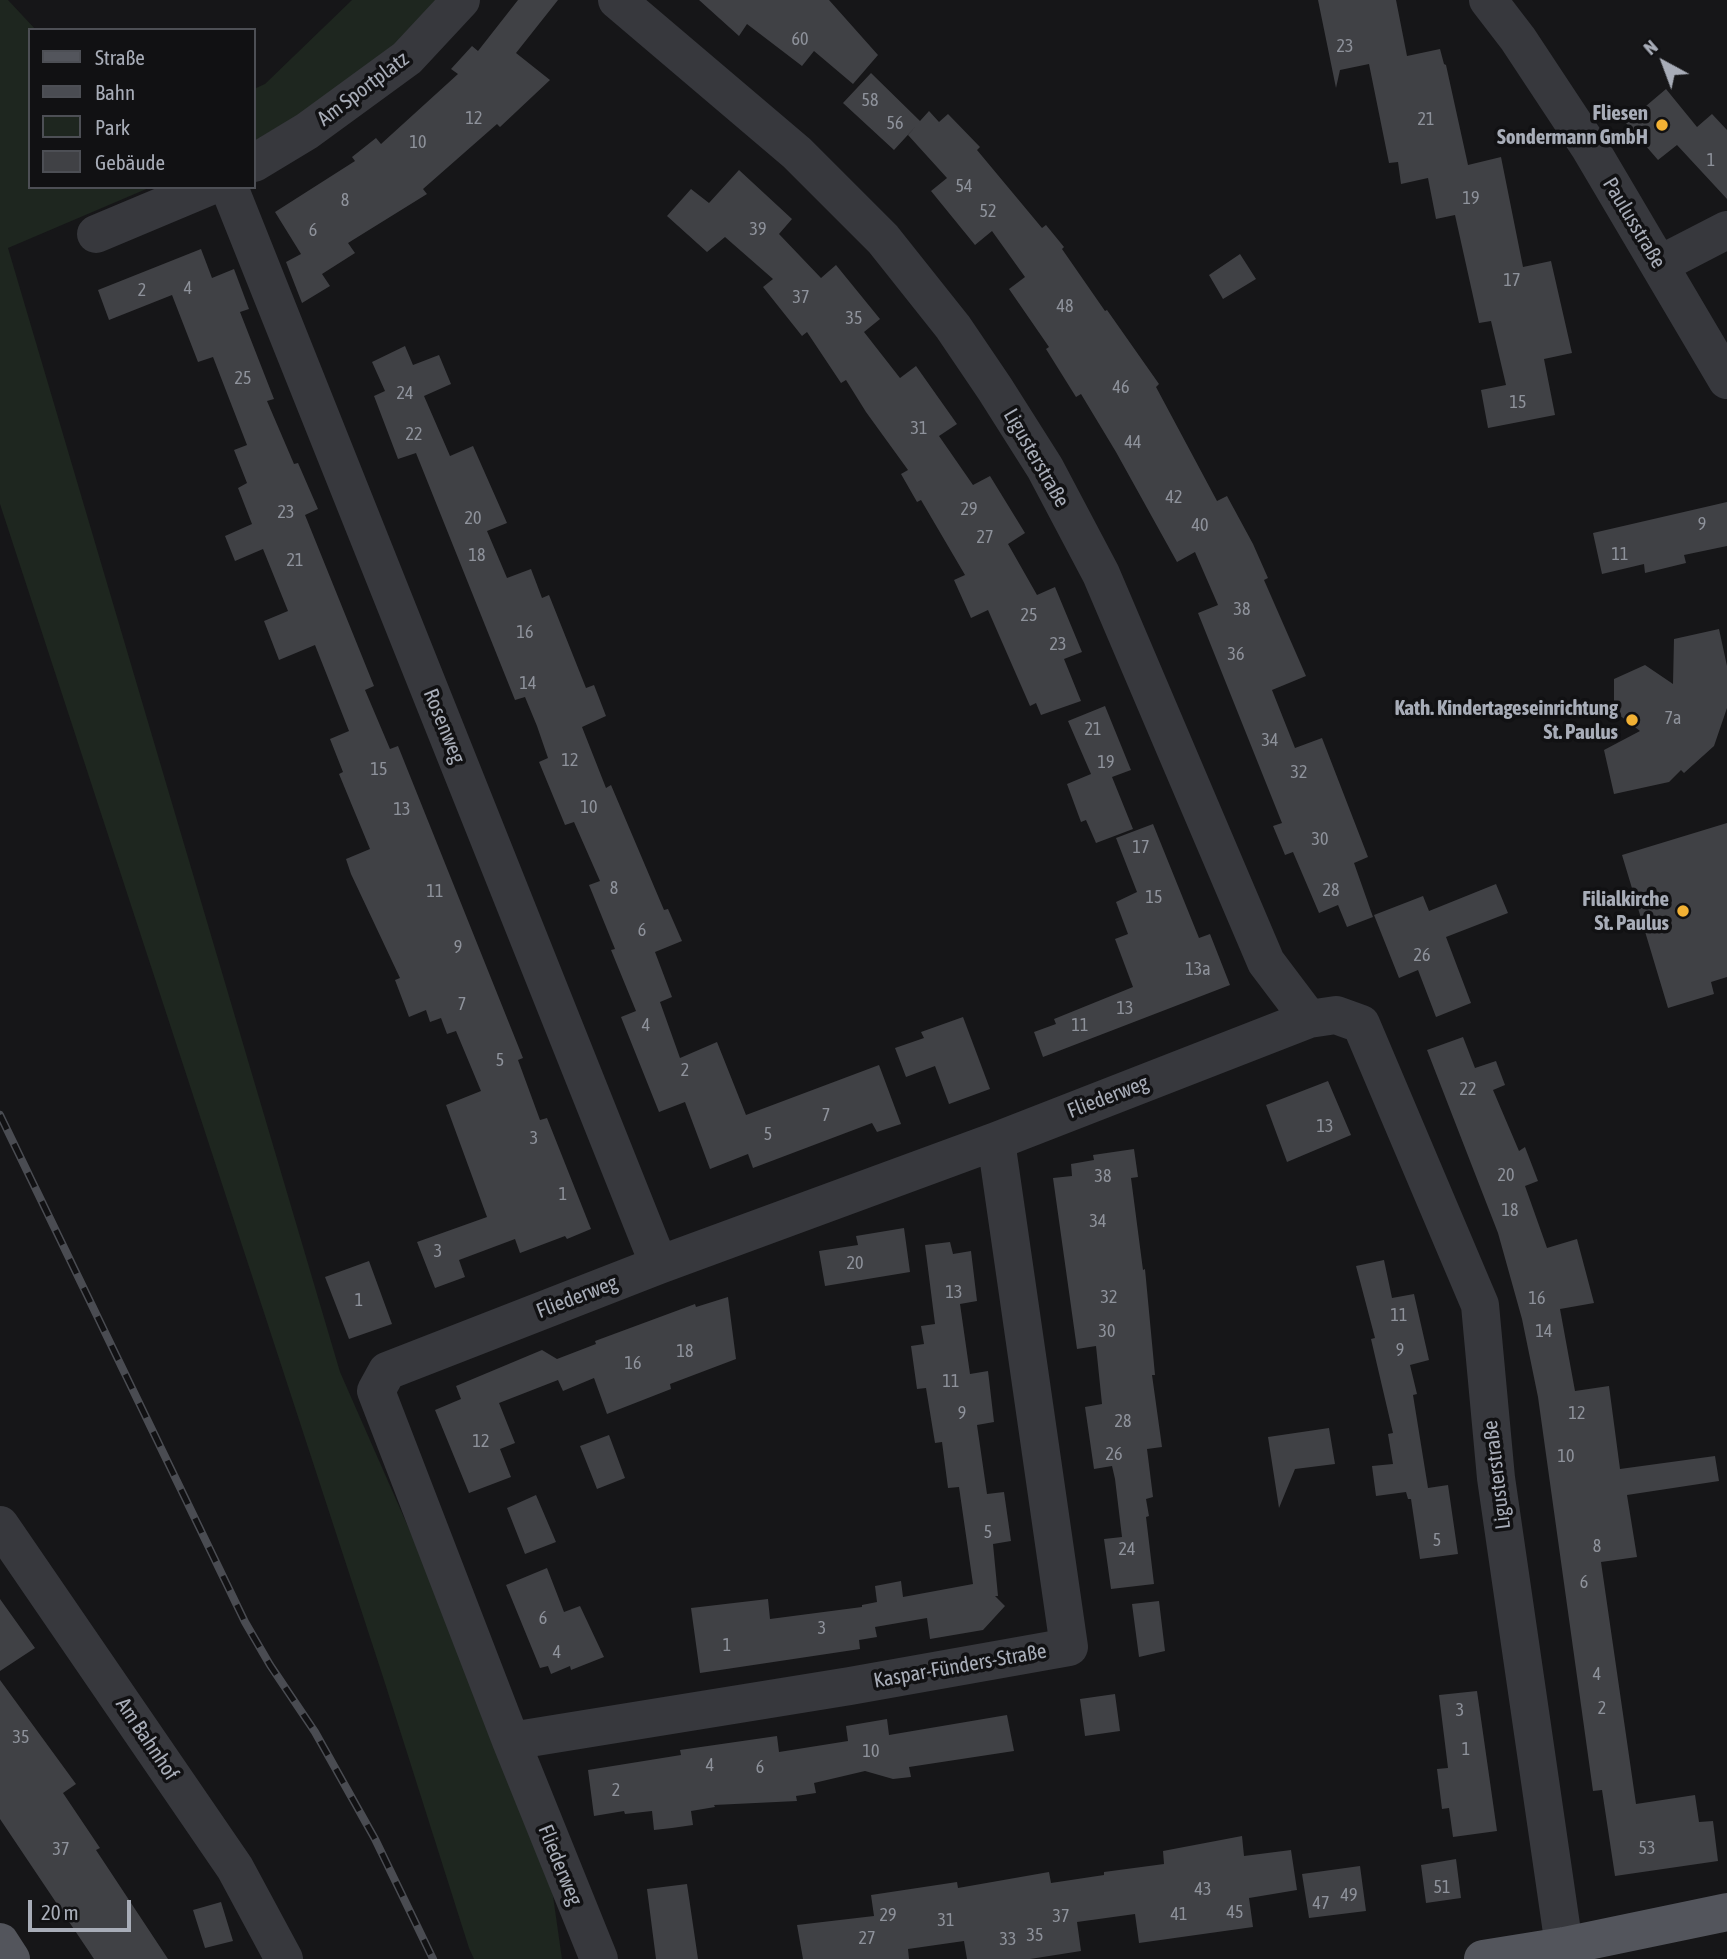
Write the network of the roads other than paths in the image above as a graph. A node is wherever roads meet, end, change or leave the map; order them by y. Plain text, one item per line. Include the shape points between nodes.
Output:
1 (461, 0) edge
2 (617, 0) edge
3 (1488, 0) edge
4 (256, 162) edge
5 (203, 189) edge
6 (230, 189) edge
7 (1727, 230) edge
8 (96, 234) dead end
9 (1659, 265) junction
10 (1727, 380) edge
11 (1309, 1019) junction
12 (1361, 1024) joint
13 (996, 1141) junction
14 (659, 1265) junction
15 (0, 1525) edge
16 (511, 1741) junction
17 (1727, 1912) edge
18 (0, 1942) edge
19 (1564, 1946) junction
20 (11, 1959) edge
21 (284, 1959) edge
22 (599, 1959) edge
23 (1483, 1959) edge

1 - 4 street, Am Sportplatz via 407,58 307,131
2 - 11 street, Ligusterstraße via 797,153 883,239 953,327 1045,468 1101,574 1266,962
3 - 9 street, Paulusstraße via 1590,148
5 - 8 street
6 - 14 street, Rosenweg
7 - 9 street
9 - 10 street, Paulusstraße
11 - 12 street, Fliederweg via 1336,1015
11 - 13 street, Fliederweg
12 - 19 street, Ligusterstraße via 1480,1306 1496,1478
13 - 14 street, Fliederweg
13 - 16 street, Kaspar-Fünders-Straße via 1069,1647
14 - 16 street, Fliederweg via 387,1371 376,1391
15 - 21 street, Am Bahnhof via 235,1868
16 - 22 street, Fliederweg
17 - 19 main road
18 - 20 main road
19 - 23 main road

